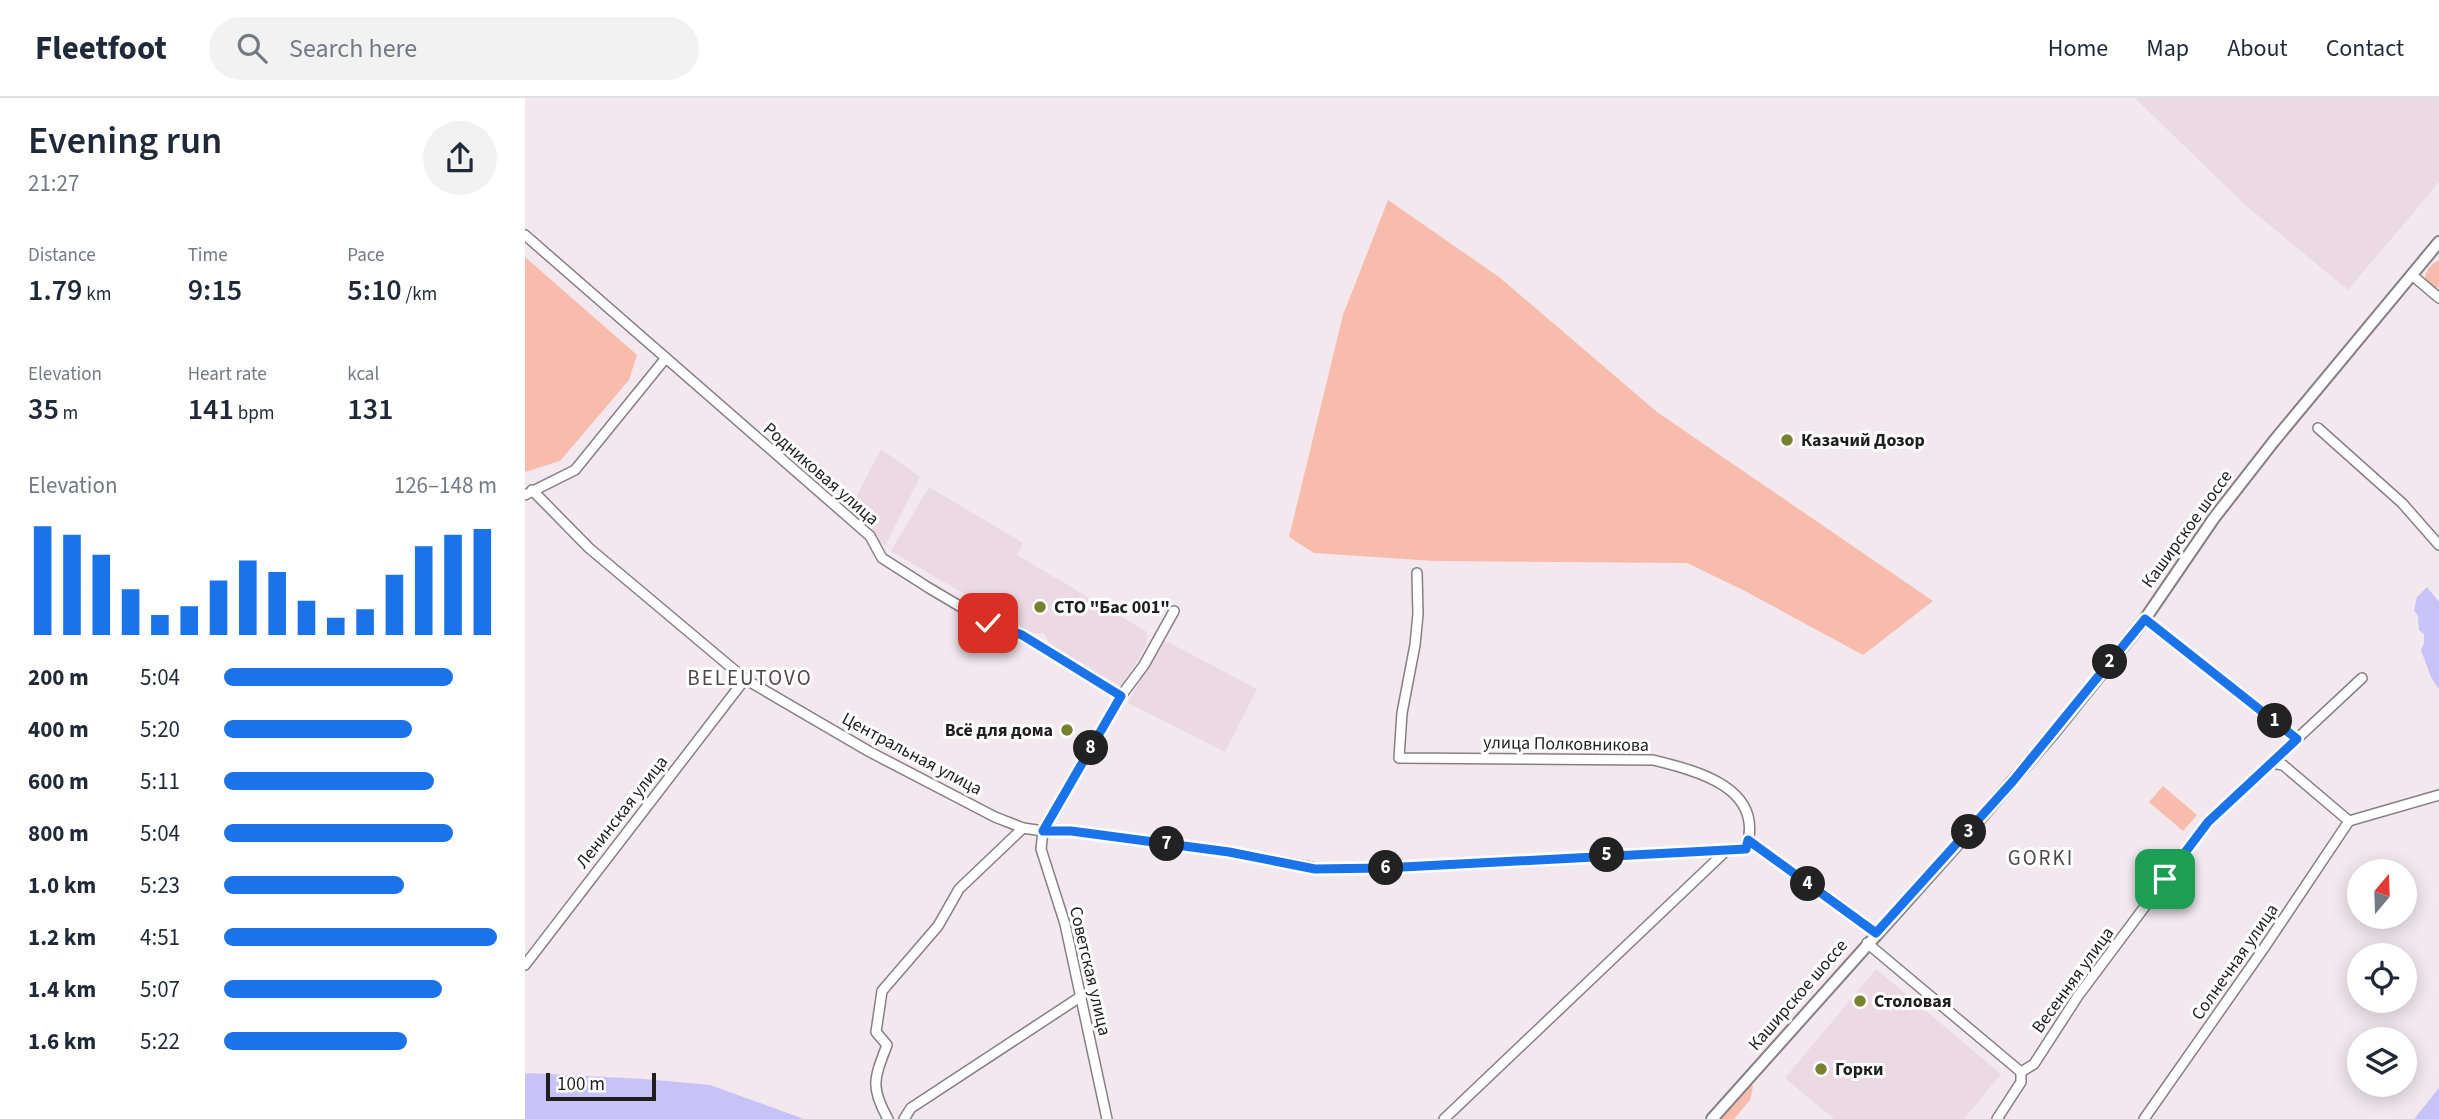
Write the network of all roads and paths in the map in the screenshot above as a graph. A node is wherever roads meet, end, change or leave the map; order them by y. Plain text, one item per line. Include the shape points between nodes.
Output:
1 (525, 235) edge
2 (2439, 242) edge
3 (2411, 275) junction
4 (2439, 298) edge
5 (665, 359) junction
6 (2318, 428) dead end
7 (529, 492) edge
8 (2439, 545) edge
9 (1417, 573) dead end
10 (1174, 611) dead end
11 (2145, 619) junction
12 (2363, 678) dead end
13 (745, 679) junction
14 (1121, 696) junction
15 (2297, 739) junction
16 (2271, 763) junction
17 (2439, 795) edge
18 (2349, 821) junction
19 (1023, 828) junction
20 (1043, 831) junction
21 (1748, 840) junction
22 (1727, 850) junction
23 (1876, 933) junction
24 (1867, 943) junction
25 (525, 965) edge
26 (1080, 998) junction
27 (2021, 1072) junction
28 (888, 1119) edge
29 (904, 1119) edge
30 (1107, 1119) edge
31 (1444, 1119) edge
32 (1712, 1119) edge
33 (1997, 1119) edge
34 (2144, 1119) edge

1 - 5 street, Родниковая улица
2 - 3 main road, Каширское шоссе
3 - 4 street
3 - 11 main road, Каширское шоссе via 2214,518
5 - 7 street via 575,470
5 - 14 street, Родниковая улица via 870,536 883,558 988,623 1022,635
6 - 8 street via 2402,503
7 - 13 street, Центральная улица
9 - 21 street, улица Полковникова via 1416,634 1399,758 1653,760 1690,769 1742,799 1750,819
10 - 14 street
11 - 15 street
11 - 23 main road, Каширское шоссе via 2035,755
12 - 15 street, Весенняя улица
13 - 19 street, Центральная улица via 870,752
13 - 25 street, Ленинская улица
14 - 20 street
15 - 16 street, Весенняя улица
16 - 18 street via 2283,765
16 - 27 street, Весенняя улица via 2208,822 2078,996 2034,1064
17 - 18 street
18 - 34 street, Солнечная улица
19 - 20 street, Центральная улица
19 - 28 street via 959,889 938,926 882,991 876,1032 887,1045 877,1071 876,1096
20 - 22 street, Центральная улица via 1229,852 1315,869
20 - 26 street, Советская улица via 1041,849 1065,924
21 - 22 street via 1746,849
21 - 23 street
22 - 31 street
23 - 24 main road, Каширское шоссе
24 - 27 street
24 - 32 main road, Каширское шоссе
26 - 29 street via 911,1108
26 - 30 street, Советская улица
27 - 33 street, Весенняя улица via 2021,1082

